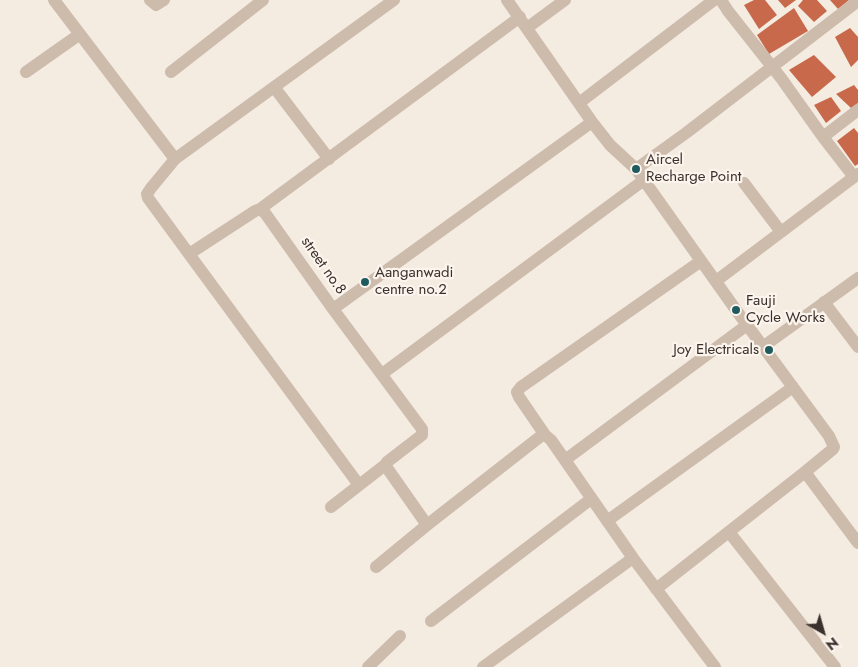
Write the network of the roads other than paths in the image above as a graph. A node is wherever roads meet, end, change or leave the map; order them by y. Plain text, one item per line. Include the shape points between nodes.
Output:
1 (54, 0) edge
2 (150, 0) edge
3 (164, 0) edge
4 (262, 0) edge
5 (394, 0) edge
6 (507, 0) edge
7 (565, 0) edge
8 (714, 0) edge
9 (721, 0) edge
10 (858, 1) edge
11 (520, 18) junction
12 (527, 28) junction
13 (80, 34) junction
14 (771, 66) junction
15 (26, 72) dead end
16 (171, 72) dead end
17 (274, 87) junction
18 (579, 103) junction
19 (858, 110) edge
20 (592, 122) junction
21 (823, 137) junction
22 (175, 159) junction
23 (329, 159) junction
24 (636, 169) junction
25 (856, 175) edge
26 (644, 180) junction
27 (744, 183) dead end
28 (260, 209) junction
29 (782, 232) junction
30 (190, 254) junction
31 (701, 260) junction
32 (858, 278) edge
33 (716, 281) junction
34 (824, 302) junction
35 (333, 309) junction
36 (747, 325) junction
37 (764, 346) junction
38 (858, 347) edge
39 (382, 374) junction
40 (793, 387) junction
41 (545, 435) junction
42 (564, 460) junction
43 (385, 465) junction
44 (805, 472) junction
45 (359, 485) junction
46 (591, 499) junction
47 (331, 507) dead end
48 (607, 521) junction
49 (427, 525) junction
50 (729, 532) junction
51 (858, 543) edge
52 (633, 558) junction
53 (376, 567) dead end
54 (656, 589) junction
55 (431, 621) dead end
56 (400, 636) dead end
57 (368, 667) edge
58 (483, 667) edge
59 (714, 667) edge
60 (835, 667) edge

1 - 13 street
2 - 3 street via 156,5
4 - 16 street
5 - 17 street
6 - 11 street
7 - 12 street
8 - 18 street
9 - 14 street
10 - 14 street
11 - 12 street
11 - 23 street
12 - 18 street
13 - 15 street
13 - 22 street
14 - 21 street
14 - 24 street
17 - 22 street
17 - 23 street
18 - 20 street
19 - 21 street
20 - 24 street via 610,145
20 - 35 street, street no.8
21 - 25 street
22 - 30 street via 151,188 148,198
23 - 28 street
24 - 26 street
25 - 29 street
26 - 31 street
26 - 39 street
27 - 29 street
28 - 30 street
28 - 35 street, street no.8 via 266,212
29 - 33 street
30 - 45 street
31 - 33 street
31 - 41 street via 521,387 519,396
32 - 34 street
33 - 36 street
34 - 37 street
34 - 38 street
35 - 39 street
36 - 37 street
36 - 42 street
37 - 40 street
39 - 43 street via 422,430 422,435
40 - 44 street via 834,447
40 - 48 street
41 - 42 street
41 - 49 street
42 - 46 street
43 - 45 street
43 - 49 street
44 - 50 street
44 - 51 street
45 - 47 street
46 - 48 street
46 - 55 street
48 - 52 street
49 - 53 street
50 - 54 street
50 - 60 street
52 - 54 street
52 - 58 street
54 - 59 street
56 - 57 street

